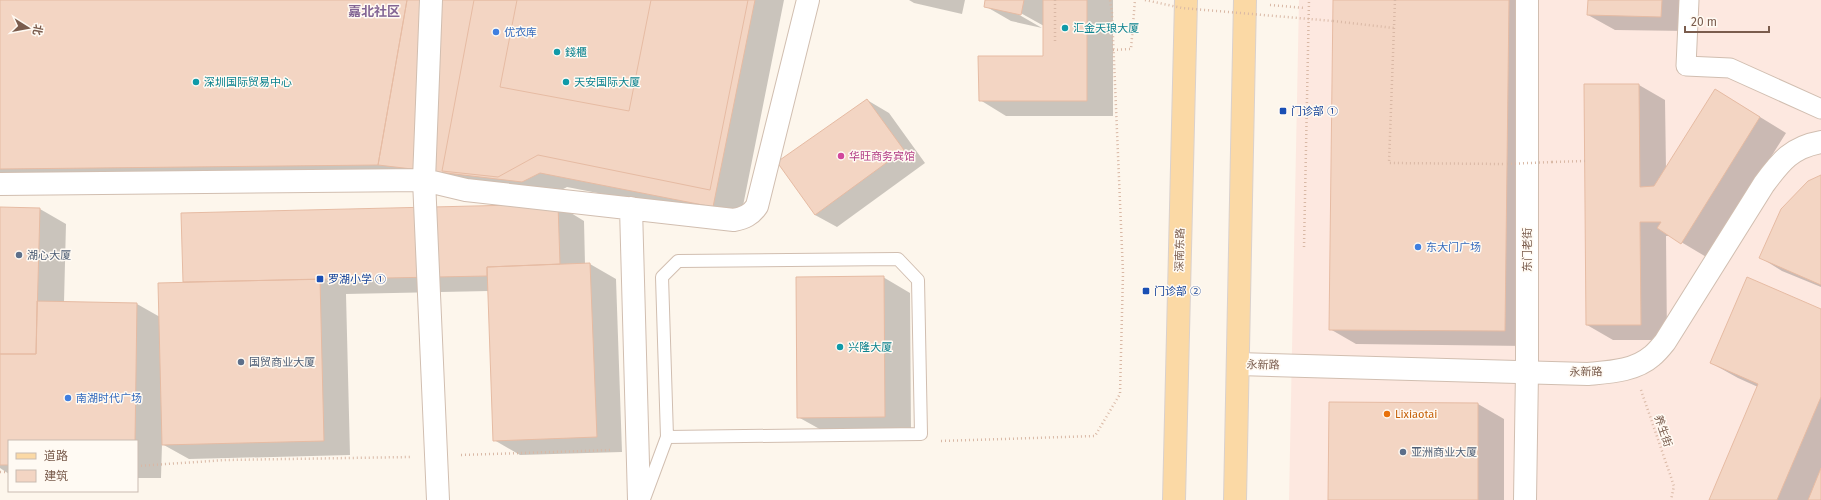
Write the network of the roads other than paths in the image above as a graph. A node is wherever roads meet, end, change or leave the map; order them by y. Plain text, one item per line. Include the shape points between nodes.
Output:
1 (431, 0) edge
2 (808, 0) edge
3 (1186, 0) edge
4 (1245, 0) edge
5 (1527, 0) edge
6 (1689, 0) edge
7 (1821, 109) edge
8 (1821, 142) edge
9 (424, 180) junction
10 (0, 184) edge
11 (631, 208) junction
12 (1238, 364) junction
13 (1527, 372) junction
14 (667, 437) junction
15 (438, 500) edge
16 (639, 500) edge
17 (644, 500) edge
18 (1174, 500) edge
19 (1235, 500) edge
20 (1525, 500) edge

1 - 9 street
2 - 11 street via 757,206 752,213 734,220
3 - 18 main road, 深南东路
4 - 12 main road
5 - 13 street, 东门老街
6 - 7 street via 1686,66 1730,68
8 - 13 street, 永新路 via 1809,144 1790,154 1778,165 1665,342 1651,357 1633,367 1611,372
9 - 10 street
9 - 11 street via 466,190
9 - 15 street
11 - 16 street
12 - 13 street, 永新路
12 - 19 main road
13 - 20 street, 东门老街
14 - 14 lane via 662,277 678,261 898,259 918,280 921,434
14 - 17 lane

